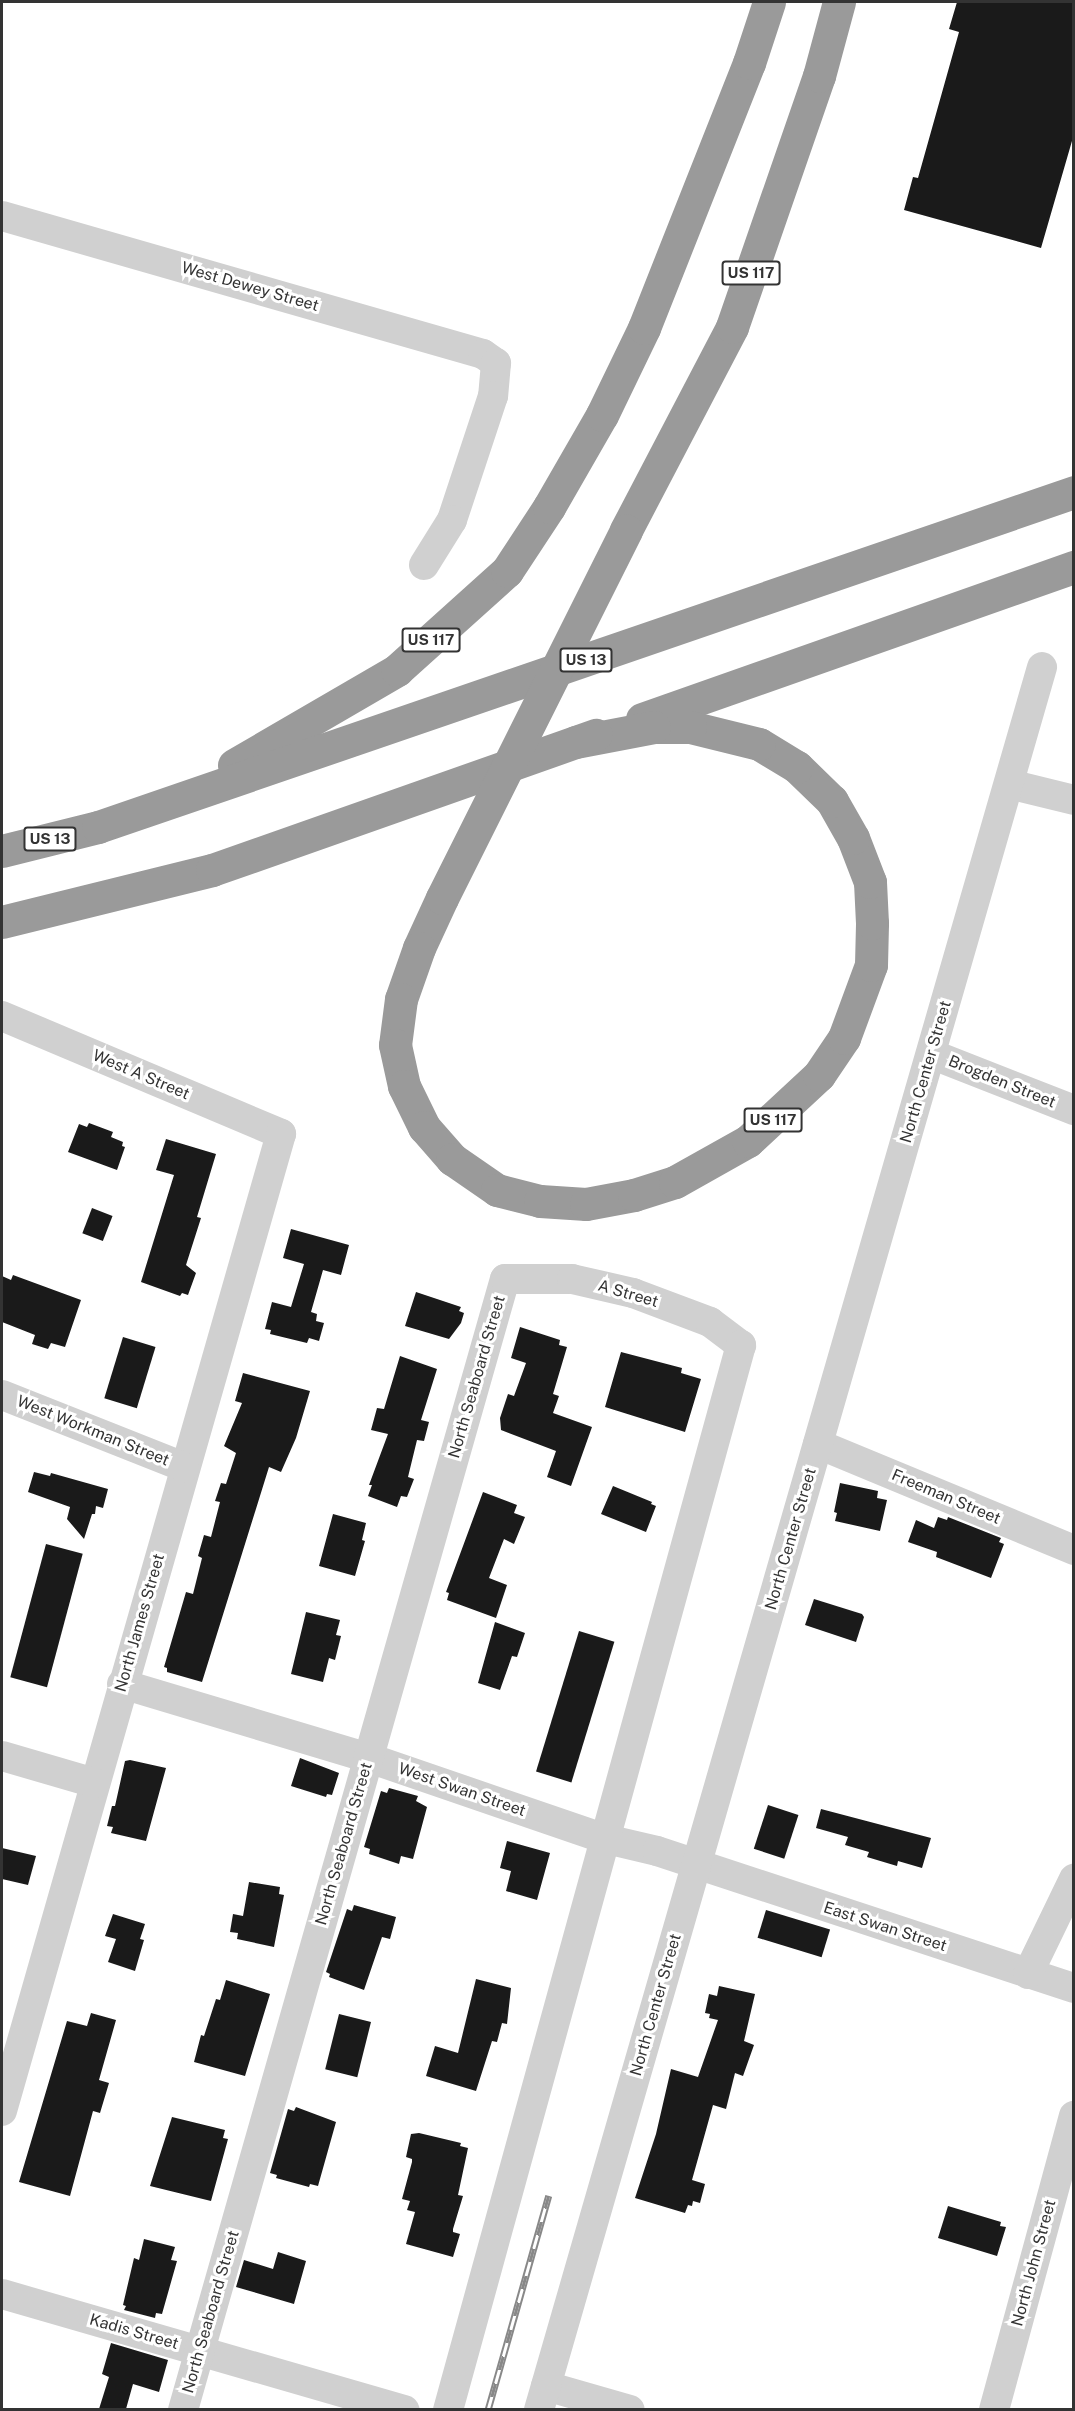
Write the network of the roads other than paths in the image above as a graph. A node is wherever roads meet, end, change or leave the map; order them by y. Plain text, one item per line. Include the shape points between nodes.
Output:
1 (769, 2) edge
2 (838, 2) edge
3 (2, 216) edge
4 (1074, 492) edge
5 (424, 565) dead end
6 (1074, 567) edge
7 (1042, 667) dead end
8 (576, 742) junction
9 (1009, 784) junction
10 (1074, 800) edge
11 (98, 827) junction
12 (2, 851) edge
13 (2, 922) edge
14 (2, 1016) edge
15 (931, 1054) junction
16 (1074, 1110) edge
17 (281, 1134) joint
18 (505, 1279) joint
19 (2, 1395) edge
20 (818, 1444) junction
21 (184, 1467) junction
22 (1074, 1550) edge
23 (122, 1684) junction
24 (2, 1756) edge
25 (369, 1758) junction
26 (95, 1783) junction
27 (606, 1839) junction
28 (697, 1864) junction
29 (1074, 1879) edge
30 (1028, 1974) junction
31 (1074, 1988) edge
32 (2, 2111) edge
33 (1074, 2116) edge
34 (2, 2294) edge
35 (200, 2350) junction
36 (542, 2398) edge
37 (183, 2409) edge
38 (405, 2409) edge
39 (447, 2409) edge
40 (630, 2409) edge
41 (994, 2409) edge

1 - 11 highway, US 117 via 749,63 644,327 602,416 507,572 397,670 244,760
2 - 8 highway, US 117, bridge via 819,76 732,327 442,898 401,999 395,1046 404,1086 424,1127 452,1159 497,1190 540,1201 586,1204 675,1182 748,1141 819,1075 844,1038 871,965 870,882 853,838 832,801 797,767 759,744 690,727 654,727
3 - 5 street, West Dewey Street via 483,354 496,363 492,396 452,520
4 - 11 highway, US 13
6 - 8 highway
7 - 9 street, North Center Street
8 - 13 highway via 212,870
9 - 10 street
9 - 15 street, North Center Street
11 - 12 highway, US 13
14 - 17 street, West A Street
15 - 16 street, Brogden Street
15 - 20 street, North Center Street
17 - 21 street, North James Street
18 - 25 street, North Seaboard Street
18 - 27 street, A Street via 572,1279 633,1293 710,1323 741,1345
19 - 21 street, West Workman Street
20 - 22 street, Freeman Street
20 - 28 street, North Center Street
21 - 23 street, North James Street
23 - 25 street, West Swan Street
23 - 26 street, North James Street
24 - 26 street
25 - 27 street, West Swan Street
25 - 35 street, North Seaboard Street
26 - 32 street, North James Street
27 - 28 street, West Swan Street
27 - 39 street
28 - 30 street, East Swan Street
28 - 36 street, North Center Street
29 - 30 street
30 - 31 street, East Swan Street
33 - 41 street, North John Street
34 - 35 street, Kadis Street
35 - 37 street, North Seaboard Street
35 - 38 street, Kadis Street
36 - 40 street

